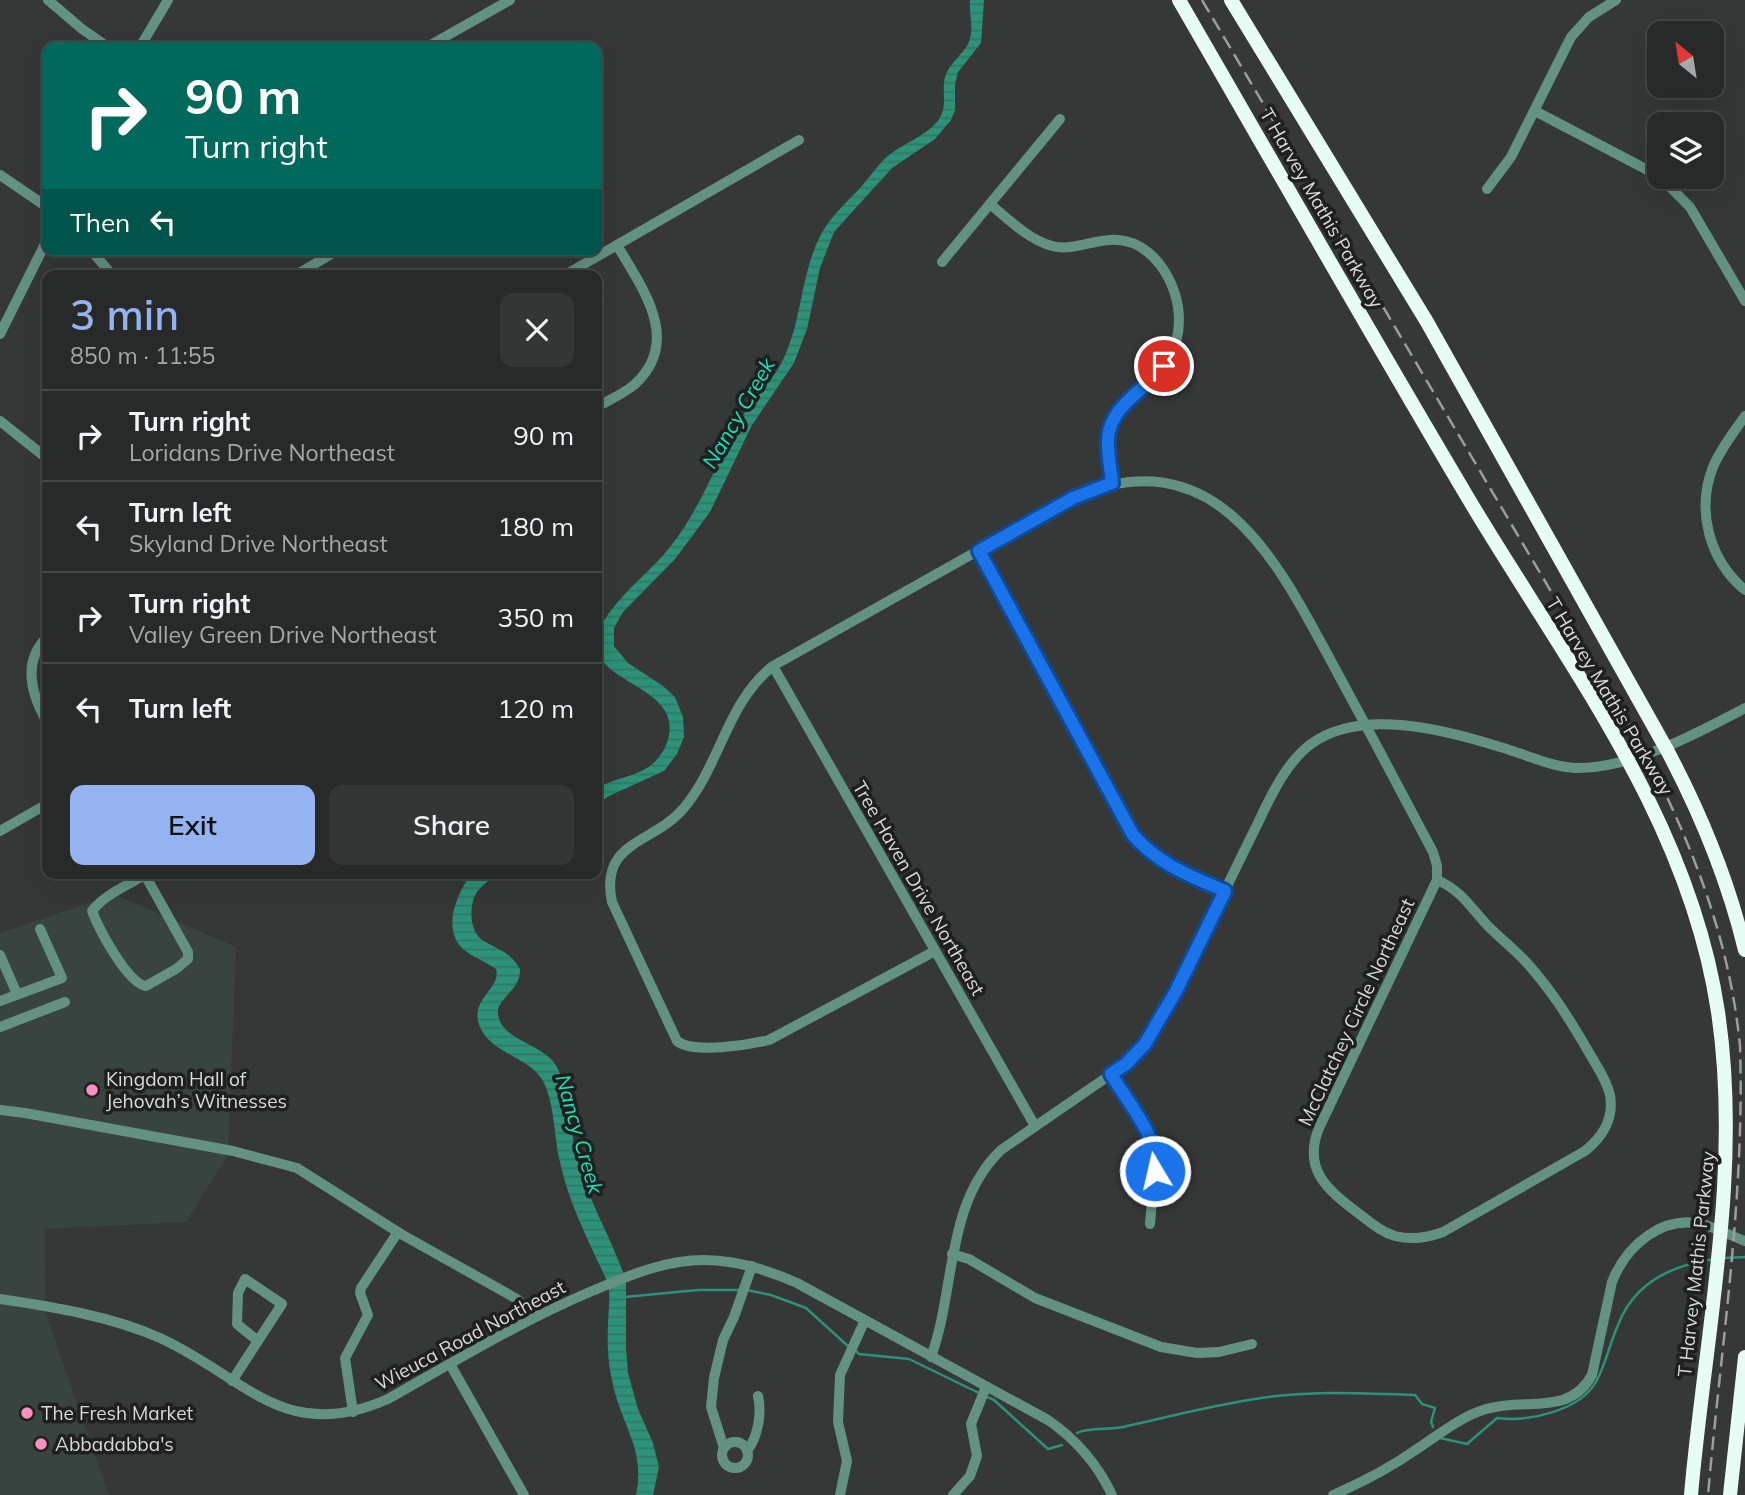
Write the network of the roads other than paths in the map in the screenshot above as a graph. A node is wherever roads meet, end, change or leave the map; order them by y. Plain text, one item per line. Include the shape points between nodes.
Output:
1 (48, 0) edge
2 (168, 0) edge
3 (510, 0) edge
4 (1179, 0) edge
5 (1231, 0) edge
6 (1616, 0) edge
7 (1600, 4) edge
8 (101, 42) edge
9 (143, 42) edge
10 (436, 42) edge
11 (1535, 111) junction
12 (1060, 119) dead end
13 (799, 140) dead end
14 (1647, 169) edge
15 (0, 175) edge
16 (1487, 189) dead end
17 (1673, 189) edge
18 (42, 204) edge
19 (990, 204) junction
20 (617, 245) junction
21 (42, 250) edge
22 (602, 254) edge
23 (328, 256) edge
24 (598, 256) edge
25 (942, 262) dead end
26 (304, 270) edge
27 (574, 270) edge
28 (1745, 301) edge
29 (0, 334) edge
30 (602, 404) edge
31 (1745, 416) edge
32 (0, 421) edge
33 (42, 454) edge
34 (1112, 483) junction
35 (979, 551) junction
36 (1745, 590) edge
37 (42, 645) edge
38 (773, 666) junction
39 (1745, 708) edge
40 (42, 712) edge
41 (1365, 724) junction
42 (42, 807) edge
43 (0, 831) edge
44 (139, 879) edge
45 (150, 879) edge
46 (1437, 880) junction
47 (1225, 891) junction
48 (40, 929) dead end
49 (1745, 950) edge
50 (935, 951) junction
51 (0, 955) edge
52 (17, 994) junction
53 (0, 1000) edge
54 (65, 1002) dead end
55 (0, 1027) edge
56 (1111, 1074) junction
57 (0, 1110) edge
58 (1035, 1126) junction
59 (1150, 1224) dead end
60 (398, 1232) junction
61 (1745, 1241) edge
62 (952, 1254) junction
63 (752, 1266) junction
64 (0, 1299) edge
65 (537, 1316) junction
66 (865, 1321) junction
67 (258, 1341) junction
68 (1252, 1344) dead end
69 (930, 1357) junction
70 (1745, 1357) edge
71 (450, 1364) junction
72 (232, 1381) junction
73 (984, 1392) junction
74 (758, 1396) dead end
75 (352, 1412) junction
76 (724, 1448) junction
77 (747, 1451) junction
78 (524, 1495) edge
79 (840, 1495) edge
80 (953, 1495) edge
81 (1112, 1495) edge
82 (1332, 1495) edge
83 (1691, 1495) edge
84 (1730, 1495) edge

1 - 8 street
2 - 9 street
3 - 10 street
4 - 83 highway, T Harvey Mathis Parkway via 1469,500 1620,742 1668,837 1694,906 1712,975 1723,1046 1727,1120 1721,1231
5 - 49 highway, T Harvey Mathis Parkway via 1427,322 1667,750 1717,857
6 - 7 street
7 - 11 street via 1571,37
11 - 14 street
11 - 16 street via 1511,157
12 - 19 street
13 - 20 street
15 - 18 street
17 - 28 street via 1690,207
19 - 25 street
19 - 34 street via 1048,245 1077,247 1112,240 1134,243 1151,255 1168,279 1178,309 1177,336 1164,366 1112,421 1108,447
20 - 22 street
20 - 30 street via 652,305 656,347 635,383
21 - 29 street
23 - 26 street
24 - 27 street
31 - 36 street via 1714,465 1705,508 1718,558
32 - 33 street
34 - 35 street via 1073,498
34 - 41 street via 1179,487 1235,517 1287,581
35 - 38 street
35 - 47 street via 1133,835 1164,864
37 - 40 street via 33,659 30,681
38 - 50 street, Tree Haven Drive Northeast
38 - 50 street via 748,690 685,806 668,823 626,848 611,874 612,902 677,1041 684,1046 724,1048 768,1040
39 - 41 street via 1631,758 1578,768 1437,730
41 - 46 street via 1433,852
41 - 47 street via 1324,735 1296,757
42 - 43 street
44 - 45 street via 92,911 125,970 146,986 188,959
46 - 46 street, McClatchey Circle Northeast via 1314,1147 1317,1172 1330,1192 1378,1228 1409,1238 1443,1232 1585,1151 1603,1132 1611,1110 1605,1082 1551,990 1463,896
47 - 56 street via 1145,1044
48 - 52 street via 62,978
50 - 58 street, Tree Haven Drive Northeast
51 - 52 street
52 - 53 street
54 - 55 street
56 - 58 street
56 - 59 street via 1156,1156
57 - 60 street via 282,1163 312,1176
58 - 62 street via 984,1168
60 - 65 street via 517,1299
60 - 75 street via 361,1288 368,1315 345,1358
61 - 82 street via 1703,1224 1681,1223 1650,1234 1632,1247 1618,1268 1592,1376 1576,1396 1502,1405 1473,1414 1390,1467
62 - 68 street via 969,1259 1035,1298 1161,1347 1197,1353
62 - 69 street via 940,1328
63 - 65 street, Wieuca Road Northeast via 704,1260 652,1268
63 - 66 street, Wieuca Road Northeast via 797,1283
63 - 76 street via 714,1378 711,1407
64 - 72 street, Wieuca Road Northeast via 134,1328 184,1350
65 - 71 street, Wieuca Road Northeast
66 - 69 street, Wieuca Road Northeast
66 - 79 street via 840,1375 838,1422 847,1461
67 - 67 street via 282,1304 245,1279 238,1293 237,1324
67 - 72 street
69 - 73 street, Wieuca Road Northeast
70 - 84 highway
71 - 75 street, Wieuca Road Northeast via 388,1399
71 - 78 street
72 - 75 street, Wieuca Road Northeast via 284,1409 321,1415
73 - 80 street via 971,1424 977,1456 970,1476
73 - 81 street, Wieuca Road Northeast via 1064,1431 1093,1461
74 - 77 street via 754,1443
76 - 77 street via 735,1442
76 - 77 street via 723,1460 733,1467 744,1463

